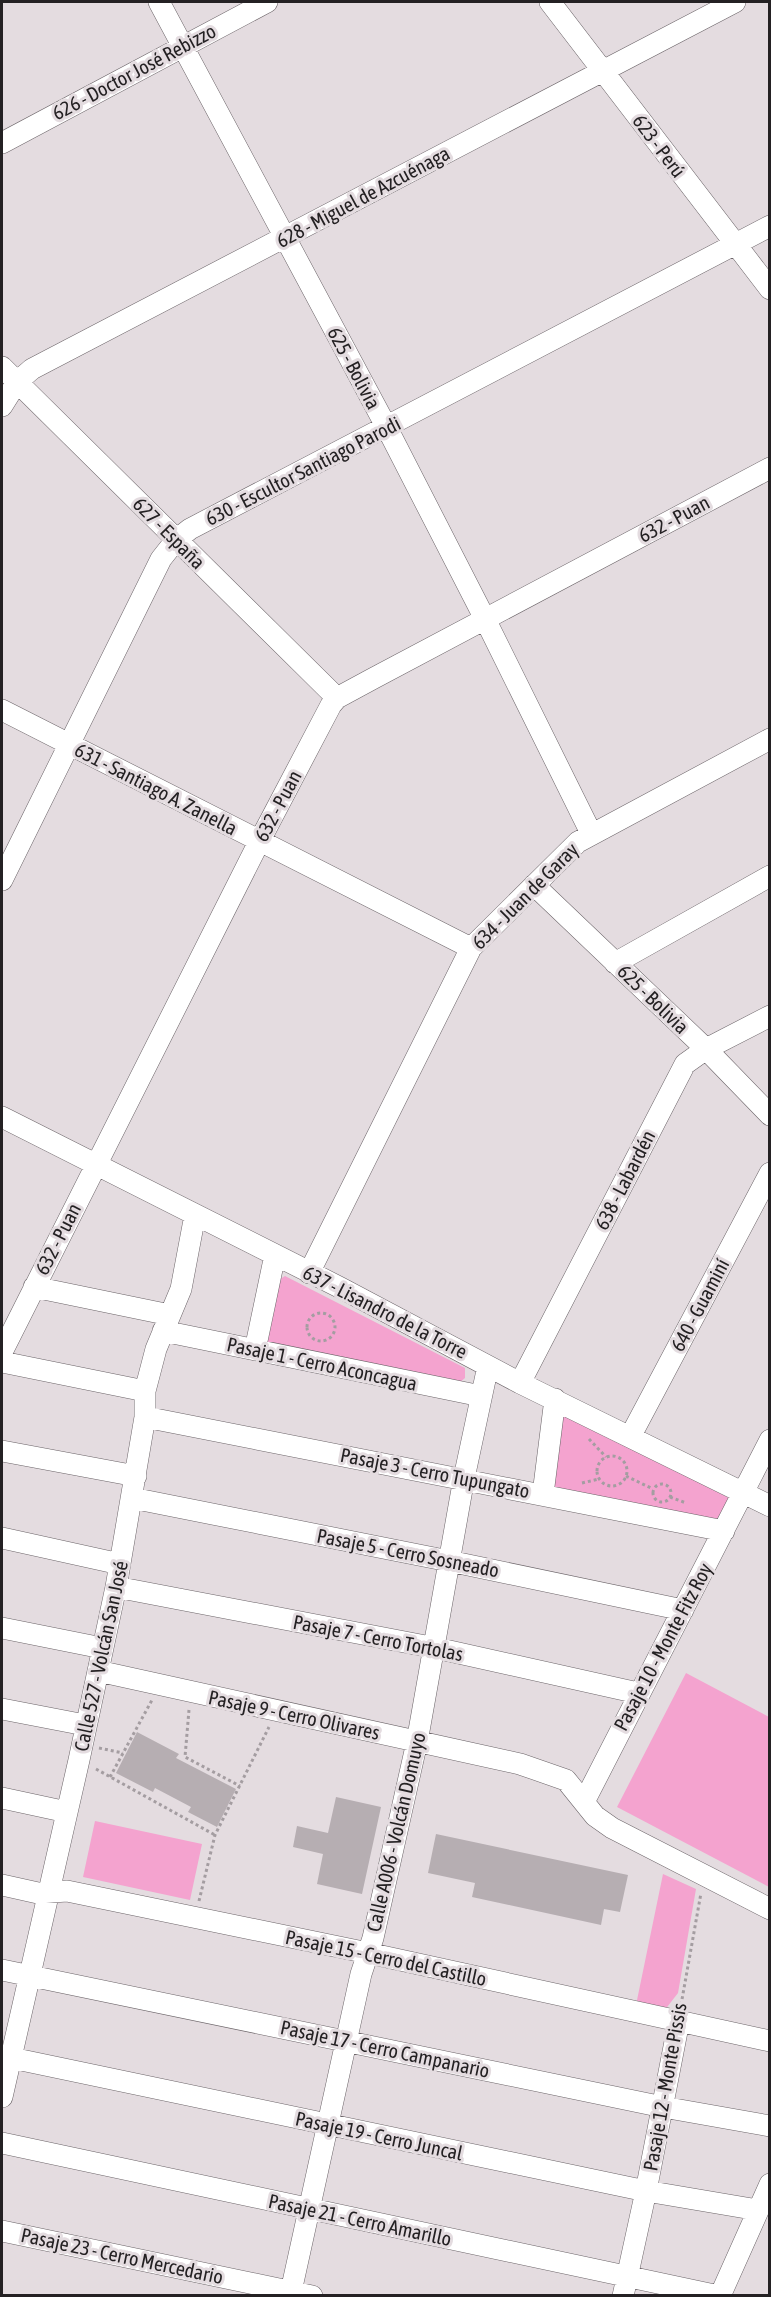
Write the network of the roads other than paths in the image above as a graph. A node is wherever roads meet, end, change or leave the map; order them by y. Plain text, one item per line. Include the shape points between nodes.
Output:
1 (159, 2) edge
2 (267, 2) edge
3 (550, 2) edge
4 (735, 2) edge
5 (183, 46) junction
6 (602, 71) junction
7 (2, 143) edge
8 (770, 226) edge
9 (284, 238) junction
10 (735, 245) junction
11 (770, 289) edge
12 (2, 367) edge
13 (16, 382) junction
14 (2, 406) edge
15 (387, 428) junction
16 (770, 468) edge
17 (176, 540) junction
18 (485, 619) junction
19 (337, 698) junction
20 (2, 710) edge
21 (770, 739) edge
22 (69, 745) junction
23 (591, 834) junction
24 (260, 842) junction
25 (770, 876) edge
26 (2, 880) edge
27 (534, 885) junction
28 (471, 948) junction
29 (615, 963) junction
30 (770, 1016) edge
31 (706, 1049) junction
32 (770, 1115) edge
33 (2, 1117) edge
34 (95, 1165) junction
35 (770, 1173) edge
36 (195, 1215) junction
37 (275, 1255) junction
38 (309, 1273) junction
39 (34, 1287) junction
40 (167, 1323) junction
41 (255, 1350) junction
42 (2, 1352) edge
43 (2, 1362) edge
44 (488, 1366) junction
45 (520, 1383) junction
46 (145, 1391) junction
47 (481, 1396) junction
48 (555, 1399) junction
49 (145, 1417) junction
50 (630, 1437) junction
51 (770, 1440) edge
52 (2, 1451) edge
53 (136, 1476) junction
54 (464, 1478) junction
55 (743, 1492) junction
56 (543, 1494) junction
57 (132, 1498) junction
58 (770, 1506) edge
59 (724, 1531) junction
60 (2, 1538) edge
61 (449, 1561) junction
62 (120, 1564) junction
63 (116, 1587) junction
64 (683, 1610) junction
65 (2, 1628) edge
66 (102, 1648) junction
67 (435, 1648) junction
68 (98, 1671) junction
69 (638, 1693) junction
70 (2, 1709) edge
71 (417, 1742) junction
72 (82, 1743) junction
73 (2, 1798) edge
74 (584, 1802) junction
75 (67, 1812) junction
76 (2, 1885) edge
77 (49, 1893) junction
78 (770, 1909) edge
79 (368, 1953) junction
80 (2, 1970) edge
81 (29, 1976) junction
82 (679, 2021) junction
83 (347, 2041) junction
84 (770, 2041) edge
85 (6, 2057) edge
86 (2, 2097) edge
87 (663, 2107) junction
88 (327, 2126) junction
89 (770, 2126) edge
90 (2, 2143) edge
91 (770, 2184) edge
92 (646, 2191) junction
93 (308, 2209) junction
94 (758, 2210) junction
95 (2, 2231) edge
96 (625, 2286) edge
97 (291, 2293) edge
98 (312, 2295) edge
99 (719, 2295) edge

1 - 5 street, 625 - Bolivia
2 - 5 street, 626 - Doctor José Rebizzo
3 - 6 street, 623 - Perú
4 - 6 street, 628 - Miguel de Azcuénaga
5 - 7 street, 626 - Doctor José Rebizzo
5 - 9 street, 625 - Bolivia
6 - 9 street, 628 - Miguel de Azcuénaga
6 - 10 street, 623 - Perú
8 - 10 street, 630 - Escultor Santiago Parodi
9 - 13 street, 628 - Miguel de Azcuénaga via 32,369
9 - 15 street, 625 - Bolivia
10 - 11 street, 623 - Perú
10 - 15 street, 630 - Escultor Santiago Parodi
12 - 13 street, 627 - España
13 - 14 street, 628 - Miguel de Azcuénaga
13 - 17 street, 627 - España
15 - 17 street, 630 - Escultor Santiago Parodi via 190,529
15 - 18 street, 625 - Bolivia
16 - 18 street, 632 - Puan
17 - 19 street, 627 - España
17 - 22 street, 630 - Escultor Santiago Parodi via 161,559
18 - 19 street, 632 - Puan
18 - 23 street, 625 - Bolivia
19 - 24 street, 632 - Puan
20 - 22 street, 631 - Santiago A. Zanella
21 - 23 street, 634 - Juan de Garay
22 - 24 street, 631 - Santiago A. Zanella
22 - 26 street, 630 - Escultor Santiago Parodi
23 - 27 street, 634 - Juan de Garay
24 - 28 street, 631 - Santiago A. Zanella
24 - 34 street, 632 - Puan
25 - 29 street
27 - 28 street, 634 - Juan de Garay
27 - 29 street, 625 - Bolivia
28 - 38 street, 634 - Juan de Garay
29 - 31 street, 625 - Bolivia
30 - 31 street, 638 - Labardén
31 - 32 street, 625 - Bolivia
31 - 45 street, 638 - Labardén via 685,1064
33 - 34 street, 637 - Lisandro de la Torre
34 - 36 street, 637 - Lisandro de la Torre
34 - 39 street, 632 - Puan
35 - 50 street, 640 - Guaminí
36 - 37 street, 637 - Lisandro de la Torre
36 - 40 street, Calle 527 - Volcán San José via 181,1289
37 - 38 street, 637 - Lisandro de la Torre
37 - 41 street
38 - 44 street, 637 - Lisandro de la Torre
39 - 40 street, Pasaje 1 - Cerro Aconcagua
39 - 42 street, 632 - Puan
40 - 41 street, Pasaje 1 - Cerro Aconcagua
40 - 46 street, Calle 527 - Volcán San José
41 - 47 street, Pasaje 1 - Cerro Aconcagua
43 - 46 street
44 - 45 street, 637 - Lisandro de la Torre
44 - 47 street, Calle A006 - Volcán Domuyo
45 - 48 street, 637 - Lisandro de la Torre
46 - 49 street, Calle 527 - Volcán San José
47 - 54 street, Calle A006 - Volcán Domuyo
48 - 50 street, 637 - Lisandro de la Torre
48 - 56 street
49 - 53 street, Calle 527 - Volcán San José
49 - 54 street, Pasaje 3 - Cerro Tupungato
50 - 55 street, 637 - Lisandro de la Torre
51 - 55 street, Pasaje 10 - Monte Fitz Roy
52 - 53 street
53 - 57 street, Calle 527 - Volcán San José
54 - 56 street, Pasaje 3 - Cerro Tupungato
54 - 61 street, Calle A006 - Volcán Domuyo
55 - 58 street, 637 - Lisandro de la Torre
55 - 59 street, Pasaje 10 - Monte Fitz Roy
56 - 59 street, Pasaje 3 - Cerro Tupungato
57 - 61 street, Pasaje 5 - Cerro Sosneado
57 - 62 street, Calle 527 - Volcán San José
59 - 64 street, Pasaje 10 - Monte Fitz Roy
60 - 62 street
61 - 64 street, Pasaje 5 - Cerro Sosneado
61 - 67 street, Calle A006 - Volcán Domuyo
62 - 63 street, Calle 527 - Volcán San José
63 - 66 street, Calle 527 - Volcán San José
63 - 67 street, Pasaje 7 - Cerro Tortolas
64 - 69 street, Pasaje 10 - Monte Fitz Roy
65 - 66 street
66 - 68 street, Calle 527 - Volcán San José
67 - 69 street, Pasaje 7 - Cerro Tortolas
67 - 71 street, Calle A006 - Volcán Domuyo
68 - 71 street, Pasaje 9 - Cerro Olivares via 158,1694 190,1692
68 - 72 street, Calle 527 - Volcán San José
69 - 74 street, Pasaje 10 - Monte Fitz Roy
70 - 72 street
71 - 74 street, Pasaje 9 - Cerro Olivares via 554,1774 566,1780
71 - 79 street, Calle A006 - Volcán Domuyo
72 - 75 street, Calle 527 - Volcán San José
73 - 75 street
74 - 78 street, Pasaje 9 - Cerro Olivares via 612,1828
75 - 77 street, Calle 527 - Volcán San José
76 - 77 street, Pasaje 15 - Cerro del Castillo
77 - 79 street, Pasaje 15 - Cerro del Castillo via 67,1891
77 - 81 street, Calle 527 - Volcán San José
79 - 82 street, Pasaje 15 - Cerro del Castillo
79 - 83 street, Calle A006 - Volcán Domuyo
80 - 81 street, Pasaje 17 - Cerro Campanario
81 - 83 street, Pasaje 17 - Cerro Campanario
81 - 85 street, Calle 527 - Volcán San José
82 - 84 street, Pasaje 15 - Cerro del Castillo
82 - 87 street, Pasaje 12 - Monte Pissis
83 - 87 street, Pasaje 17 - Cerro Campanario
83 - 88 street, Calle A006 - Volcán Domuyo
85 - 86 street, Calle 527 - Volcán San José
85 - 88 street, Pasaje 19 - Cerro Juncal
87 - 89 street, Pasaje 17 - Cerro Campanario
87 - 92 street, Pasaje 12 - Monte Pissis
88 - 92 street, Pasaje 19 - Cerro Juncal
88 - 93 street, Calle A006 - Volcán Domuyo
90 - 93 street, Pasaje 21 - Cerro Amarillo
91 - 94 street
92 - 94 street, Pasaje 19 - Cerro Juncal
92 - 96 street, Pasaje 12 - Monte Pissis
93 - 96 street, Pasaje 21 - Cerro Amarillo
93 - 97 street, Calle A006 - Volcán Domuyo
94 - 99 street
95 - 97 street, Pasaje 23 - Cerro Mercedario
96 - 99 street, Pasaje 21 - Cerro Amarillo
97 - 98 street, Pasaje 23 - Cerro Mercedario

